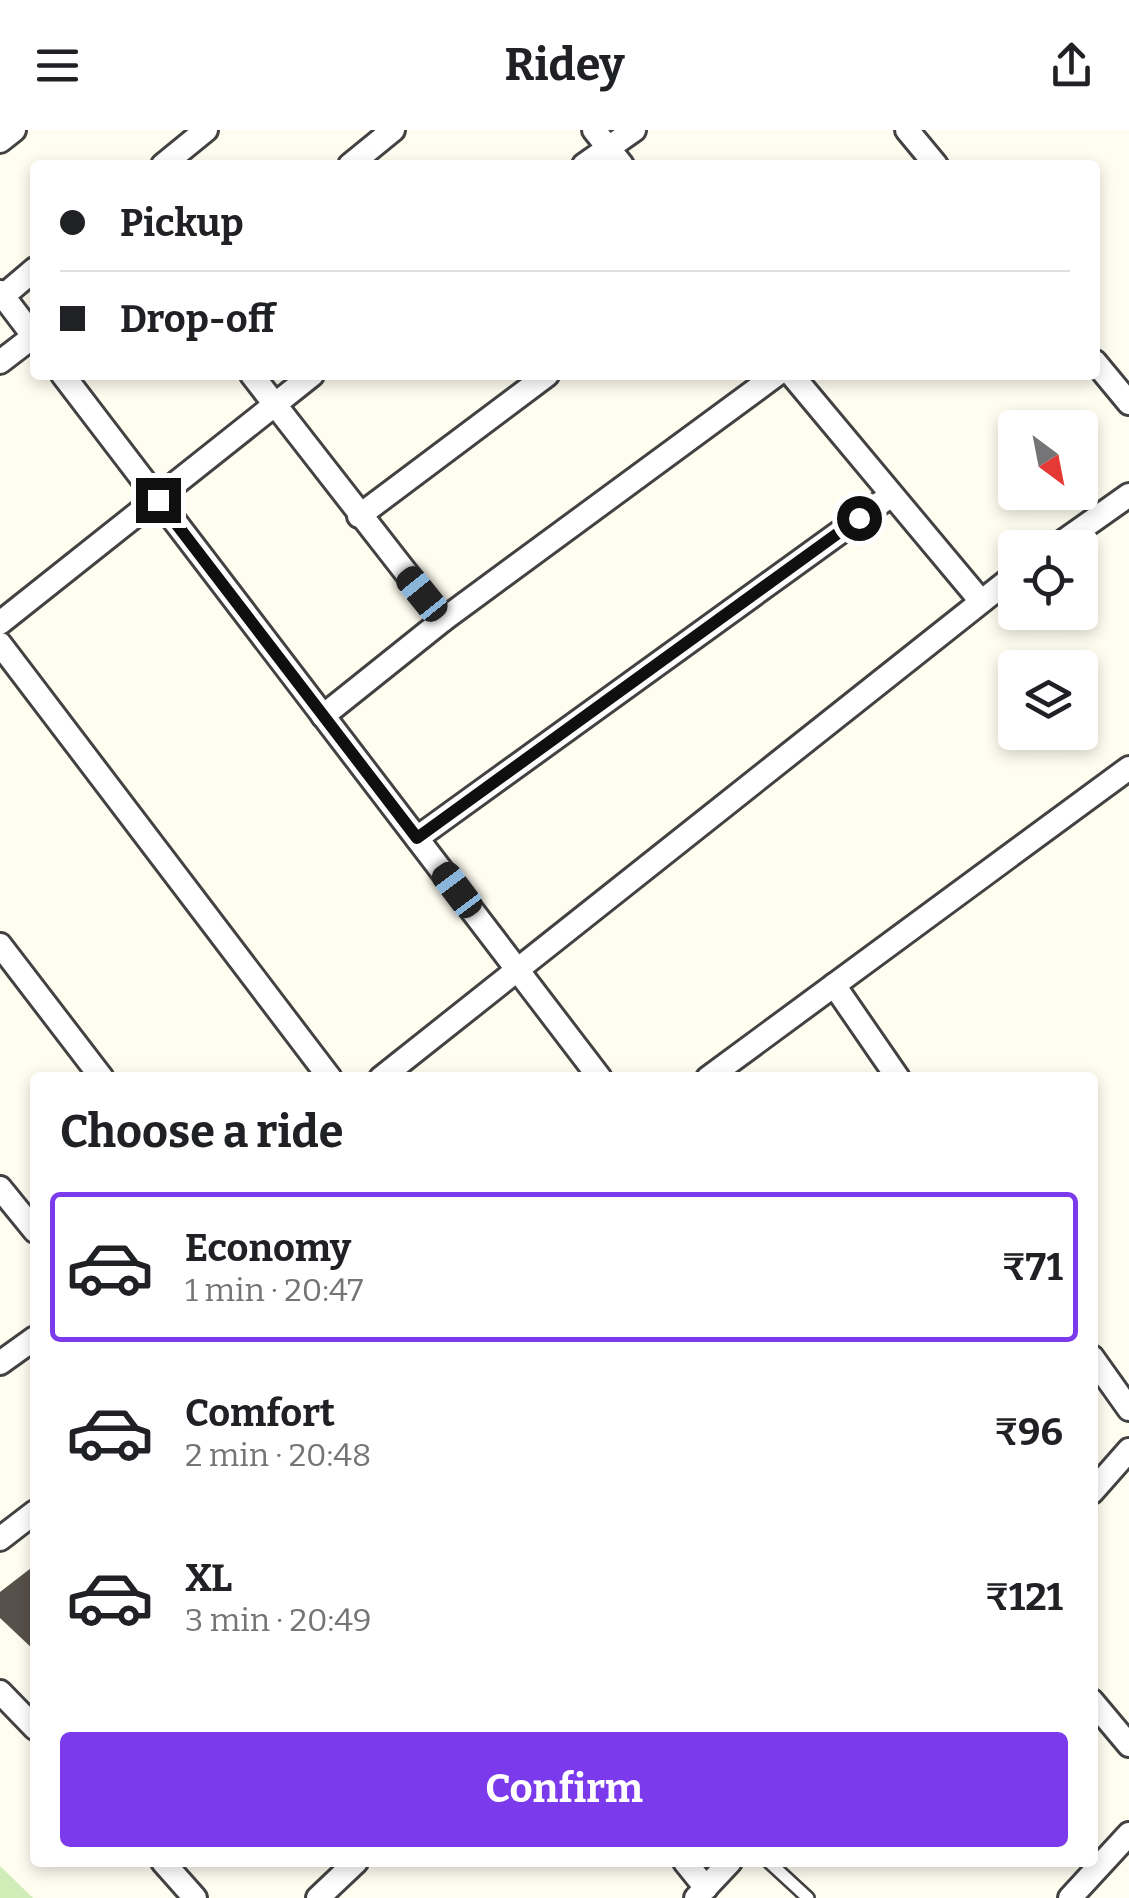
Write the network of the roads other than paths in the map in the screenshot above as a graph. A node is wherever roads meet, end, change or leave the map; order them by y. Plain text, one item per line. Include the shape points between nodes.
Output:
1 (14, 130) edge
2 (206, 130) edge
3 (393, 130) edge
4 (634, 130) edge
5 (907, 130) edge
6 (0, 141) edge
7 (607, 147) edge
8 (169, 160) edge
9 (356, 160) edge
10 (932, 160) edge
11 (30, 274) edge
12 (1, 294) edge
13 (30, 332) edge
14 (30, 340) edge
15 (0, 362) edge
16 (1100, 368) edge
17 (67, 380) edge
18 (256, 380) edge
19 (306, 380) edge
20 (540, 380) edge
21 (769, 380) edge
22 (796, 380) edge
23 (1129, 404) edge
24 (273, 405) junction
25 (1129, 495) edge
26 (890, 496) junction
27 (158, 500) junction
28 (359, 516) junction
29 (1079, 530) edge
30 (998, 588) edge
31 (980, 600) junction
32 (443, 620) junction
33 (0, 623) edge
34 (0, 644) edge
35 (323, 716) junction
36 (1129, 768) edge
37 (417, 838) junction
38 (0, 944) edge
39 (517, 969) junction
40 (834, 985) junction
41 (97, 1072) edge
42 (325, 1072) edge
43 (388, 1072) edge
44 (595, 1072) edge
45 (716, 1072) edge
46 (894, 1072) edge
47 (0, 1188) edge
48 (30, 1225) edge
49 (30, 1342) edge
50 (0, 1364) edge
51 (1098, 1365) edge
52 (1129, 1409) edge
53 (1129, 1450) edge
54 (1098, 1485) edge
55 (30, 1516) edge
56 (0, 1538) edge
57 (0, 1692) edge
58 (1098, 1708) edge
59 (30, 1723) edge
60 (1129, 1744) edge
61 (1129, 1834) edge
62 (168, 1867) edge
63 (351, 1867) edge
64 (688, 1867) edge
65 (725, 1867) edge
66 (774, 1867) edge
67 (701, 1893) edge
68 (196, 1898) edge
69 (318, 1898) edge
70 (808, 1898) edge
71 (1070, 1898) edge

1 - 6 street
2 - 8 street
3 - 9 street
4 - 7 street
5 - 10 street
11 - 12 street
12 - 13 street
14 - 15 street
16 - 23 street
17 - 27 street
18 - 24 street
19 - 24 street
20 - 28 street
21 - 32 street
22 - 26 street
24 - 27 street
24 - 28 street
25 - 29 street
26 - 31 street
26 - 37 street
27 - 33 street
27 - 35 street
28 - 32 street
30 - 31 street
31 - 39 street
32 - 35 street
34 - 42 street
35 - 37 street
36 - 40 street
37 - 39 street
38 - 41 street
39 - 43 street
39 - 44 street
40 - 45 street
40 - 46 street
47 - 48 street
49 - 50 street
51 - 52 street
53 - 54 street
55 - 56 street
57 - 59 street
58 - 60 street
61 - 71 street
62 - 68 street
63 - 69 street
64 - 67 street
65 - 67 street
66 - 70 lane

